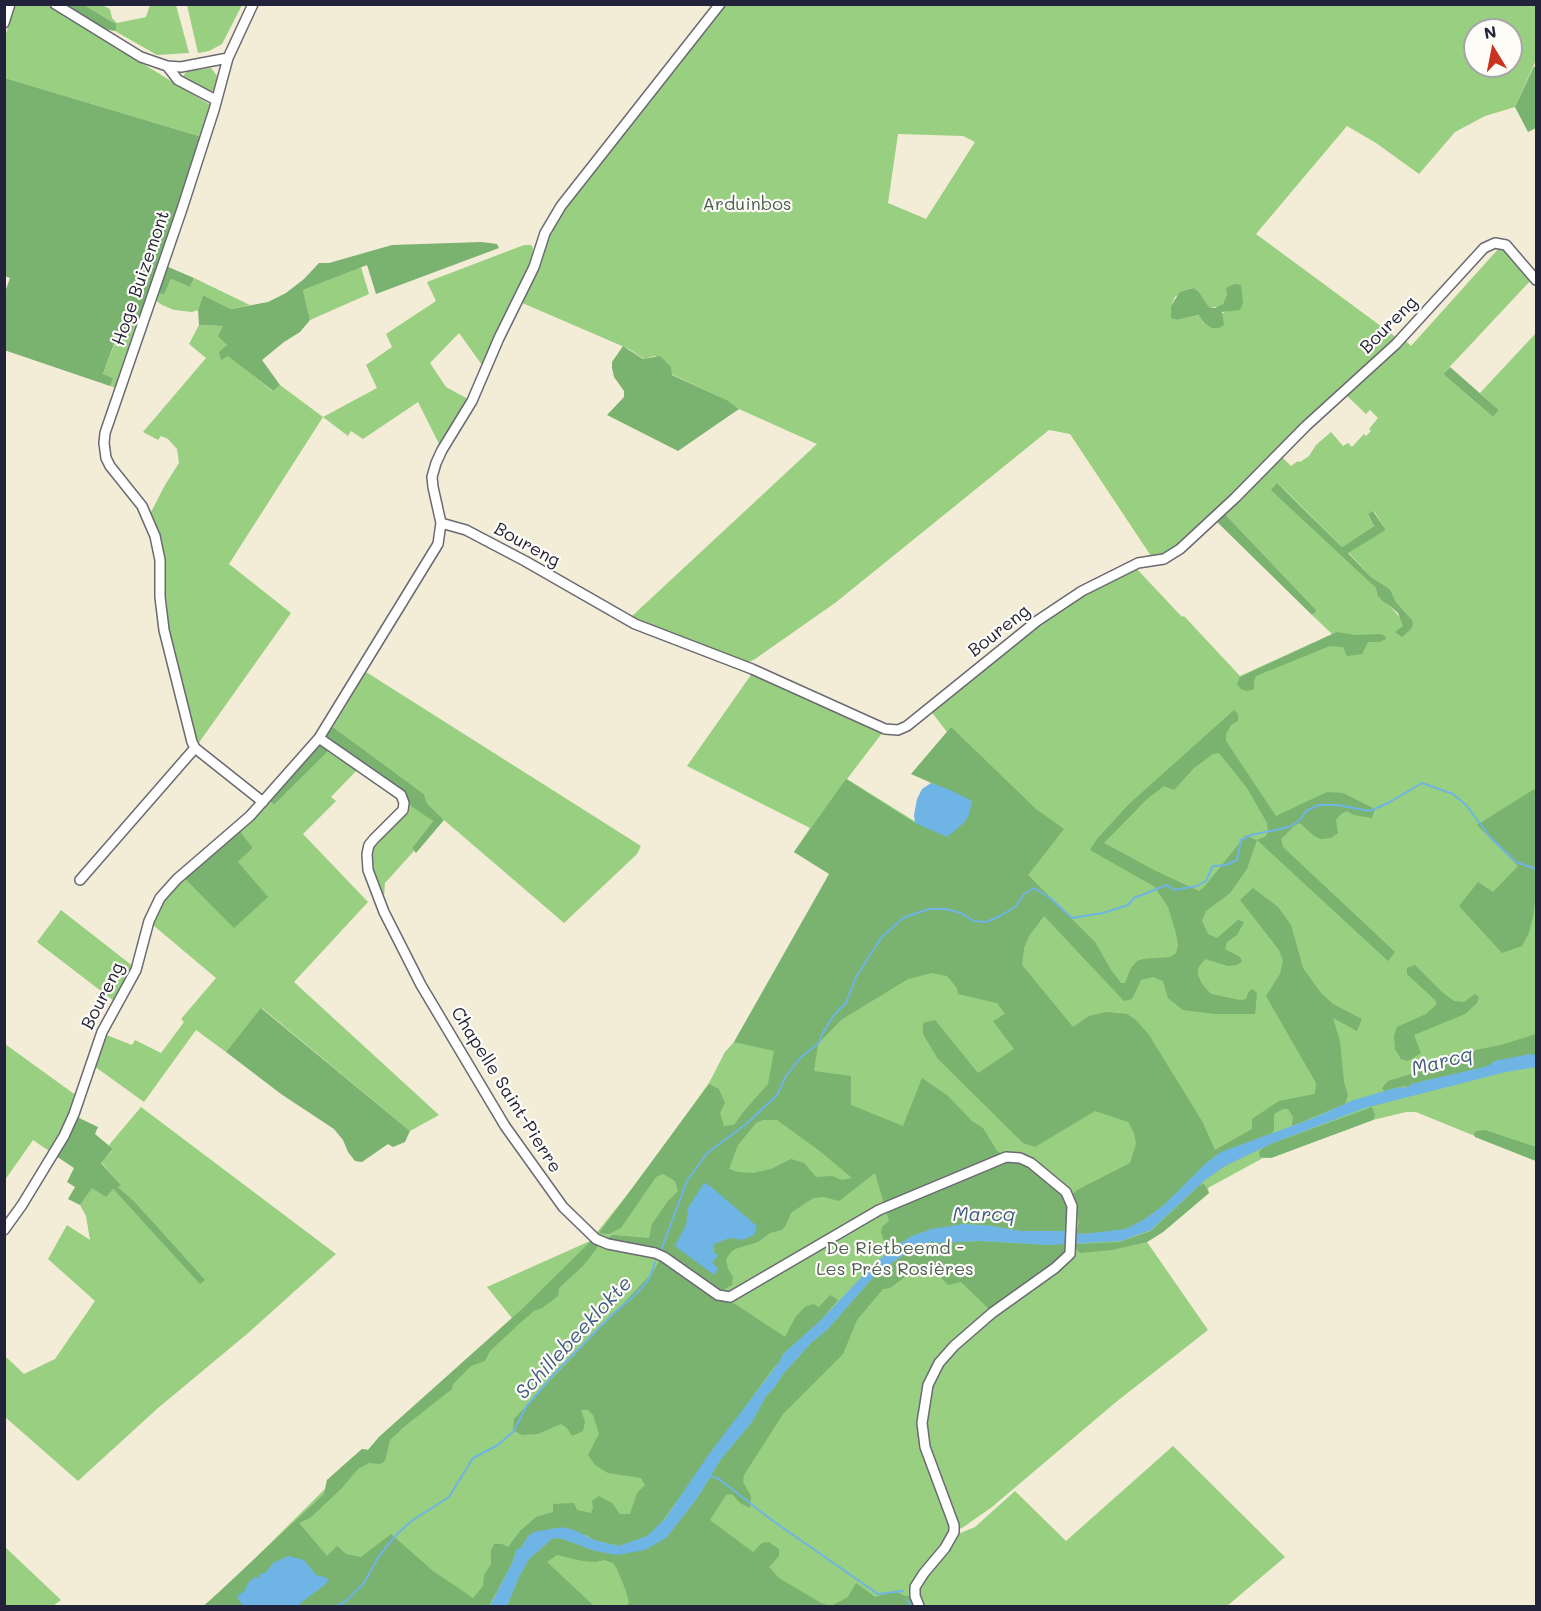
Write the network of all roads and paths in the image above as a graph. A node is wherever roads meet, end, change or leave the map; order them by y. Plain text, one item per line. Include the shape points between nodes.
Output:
1 (10, 4) edge
2 (55, 4) edge
3 (253, 4) edge
4 (720, 4) edge
5 (4, 23) edge
6 (228, 58) junction
7 (167, 66) junction
8 (216, 100) junction
9 (1536, 280) edge
10 (441, 524) junction
11 (319, 738) junction
12 (195, 748) junction
13 (263, 802) junction
14 (80, 880) dead end
15 (4, 1230) edge
16 (919, 1606) edge

1 - 5 street
2 - 7 street via 141,57
3 - 6 street, Hoge Buizemont
4 - 10 street, Boureng via 561,206 545,233 534,267 472,401 436,463 432,477
6 - 7 street
6 - 8 street, Hoge Buizemont
7 - 8 street via 178,80
8 - 12 street, Hoge Buizemont via 105,433 104,451 110,466 142,506 155,536 164,630
9 - 10 street, Boureng via 1512,249 1501,242 1484,248 1396,344 1180,549 1164,559 1138,563 1082,591 1037,621 898,730 885,729 762,674 635,624 466,530
10 - 11 street, Boureng via 438,544
11 - 13 street, Boureng
11 - 16 street, Chapelle Saint-Pierre via 403,799 403,810 374,838 367,854 368,870 384,912 421,985 505,1126 563,1207 596,1239 655,1252 718,1295 730,1297 879,1210 1006,1157 1031,1163 1066,1192 1073,1221 1072,1250 1067,1257 968,1333 932,1374 923,1435 954,1530 915,1587
12 - 13 street
12 - 14 street
13 - 15 street, Boureng via 160,898 149,921 136,970 102,1032 74,1114

